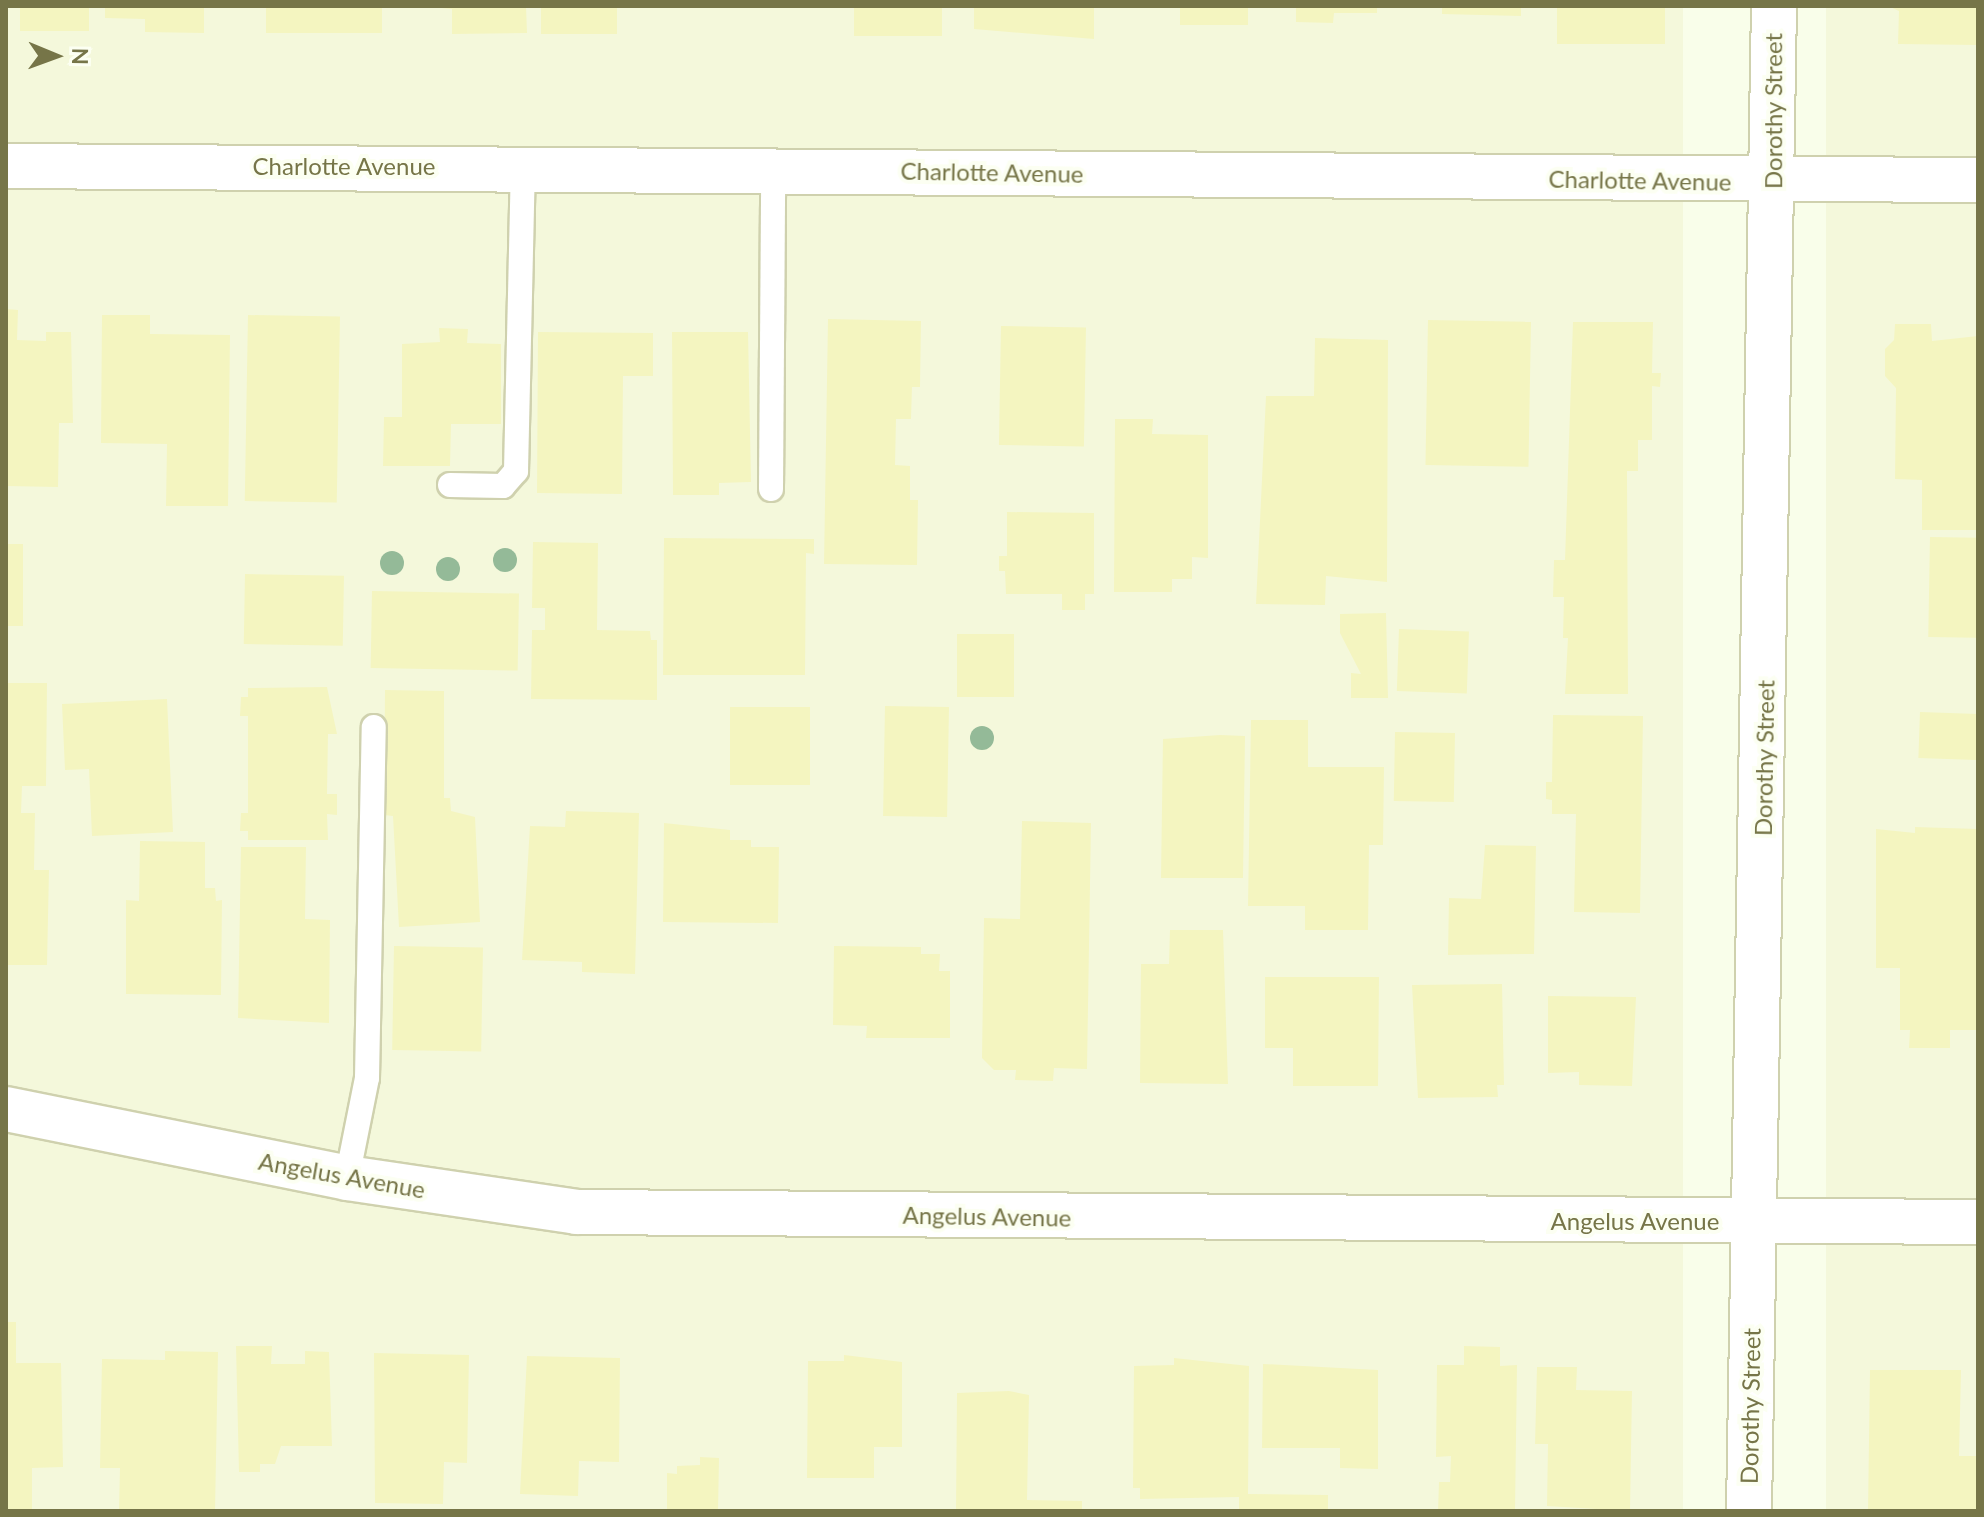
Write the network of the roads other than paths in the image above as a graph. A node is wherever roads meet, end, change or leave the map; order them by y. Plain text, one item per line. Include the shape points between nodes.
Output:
1 (1774, 6) edge
2 (6, 166) edge
3 (523, 167) junction
4 (773, 169) junction
5 (1978, 180) edge
6 (1773, 182) junction
7 (450, 485) dead end
8 (771, 489) dead end
9 (374, 727) dead end
10 (6, 1109) edge
11 (347, 1178) junction
12 (1754, 1220) junction
13 (1978, 1222) edge
14 (1749, 1511) edge

1 - 6 street, Dorothy Street
2 - 3 street, Charlotte Avenue
3 - 4 street, Charlotte Avenue
3 - 7 lane via 516,471 503,486
4 - 6 street, Charlotte Avenue
4 - 8 lane
5 - 6 street, Charlotte Avenue
6 - 12 street, Dorothy Street
9 - 11 lane via 367,1078
10 - 11 street, Angelus Avenue
11 - 12 street, Angelus Avenue via 576,1212
12 - 13 street, Angelus Avenue
12 - 14 street, Dorothy Street

